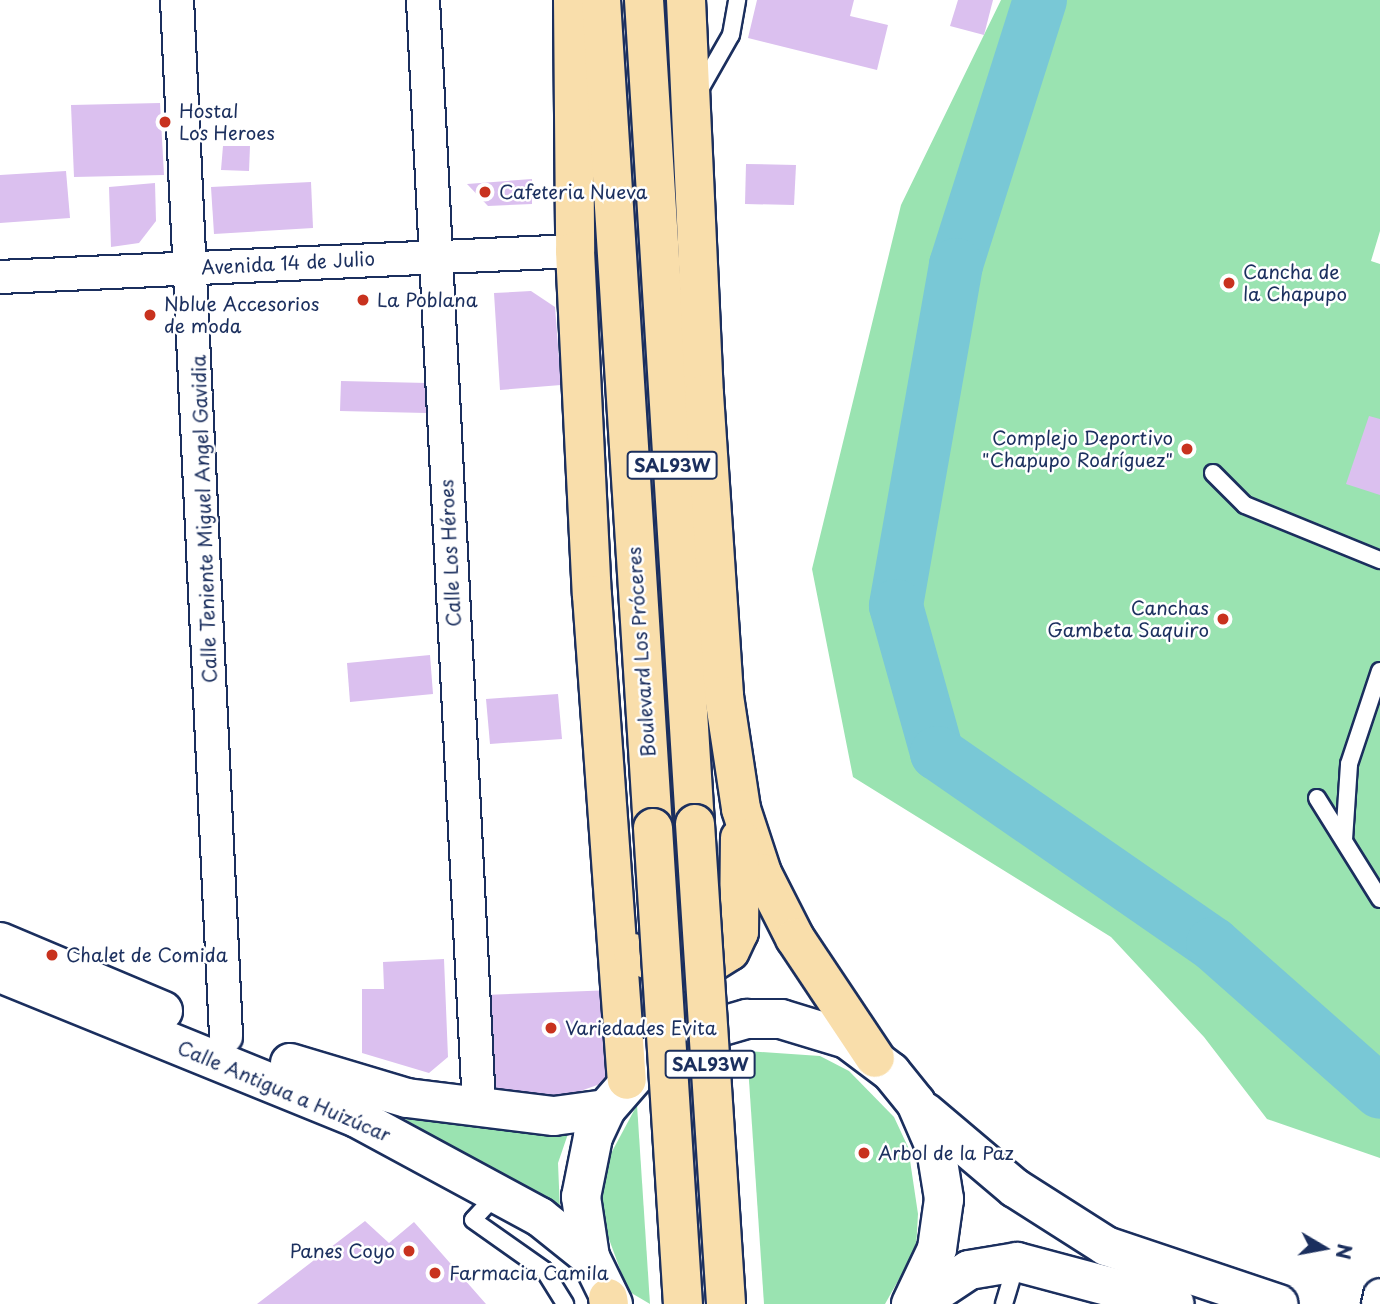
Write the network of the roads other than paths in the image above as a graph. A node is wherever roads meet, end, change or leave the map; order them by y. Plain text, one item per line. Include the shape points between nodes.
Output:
1 (177, 0) edge
2 (423, 0) edge
3 (573, 0) edge
4 (601, 0) edge
5 (644, 0) edge
6 (686, 0) edge
7 (737, 0) edge
8 (693, 103) junction
9 (650, 106) junction
10 (575, 250) junction
11 (435, 256) junction
12 (194, 267) junction
13 (0, 277) edge
14 (1213, 473) dead end
15 (1380, 561) edge
16 (1380, 671) edge
17 (1317, 798) dead end
18 (741, 809) junction
19 (1344, 840) junction
20 (1380, 899) edge
21 (613, 911) junction
22 (0, 942) edge
23 (0, 973) edge
24 (226, 1037) junction
25 (875, 1058) junction
26 (616, 1095) junction
27 (916, 1103) junction
28 (479, 1107) junction
29 (498, 1193) junction
30 (590, 1257) junction
31 (1017, 1262) junction
32 (1380, 1295) edge
33 (610, 1302) edge
34 (565, 1304) edge
35 (683, 1304) edge
36 (726, 1304) edge
37 (911, 1304) edge
38 (918, 1304) edge
39 (1004, 1304) edge
40 (1175, 1304) edge
41 (1278, 1304) edge
42 (1378, 1304) edge

1 - 12 street, Calle Teniente Miguel Angel Gavidia
2 - 11 street, Calle Los Héroes
3 - 10 highway
4 - 35 highway, Boulevard Los Próceres / SAL93W, bridge
5 - 9 highway, SAL93W
6 - 8 highway
7 - 8 lane via 731,35
8 - 9 highway
8 - 18 highway via 705,421 724,696
9 - 36 highway, SAL93W, bridge
10 - 11 street, Avenida 14 de Julio
10 - 21 highway
11 - 12 street, Avenida 14 de Julio
11 - 28 street, Calle Los Héroes
12 - 13 street, Avenida 14 de Julio
12 - 24 street, Calle Teniente Miguel Angel Gavidia
14 - 15 lane via 1245,505
16 - 19 lane via 1349,764
17 - 19 lane
18 - 21 highway via 739,932 716,965 695,973 650,964 631,952
18 - 25 highway via 762,873 795,938
19 - 20 lane
21 - 26 highway
22 - 24 main road, Calle Antigua a Huizúcar
23 - 29 main road, Calle Antigua a Huizúcar via 357,1118
24 - 28 main road, Calle Antigua a Huizúcar via 372,1091
25 - 26 main road via 815,1026 747,1019 681,1038
25 - 27 main road
26 - 28 main road, Calle Antigua a Huizúcar via 575,1117
26 - 30 main road via 582,1187
27 - 37 main road via 936,1149 944,1199 937,1250
27 - 41 main road via 1015,1188 1106,1246
29 - 30 main road, Calle Antigua a Huizúcar
29 - 34 lane via 473,1220 544,1270
30 - 33 main road
31 - 38 main road via 969,1270
31 - 39 lane
31 - 40 main road
32 - 42 street

